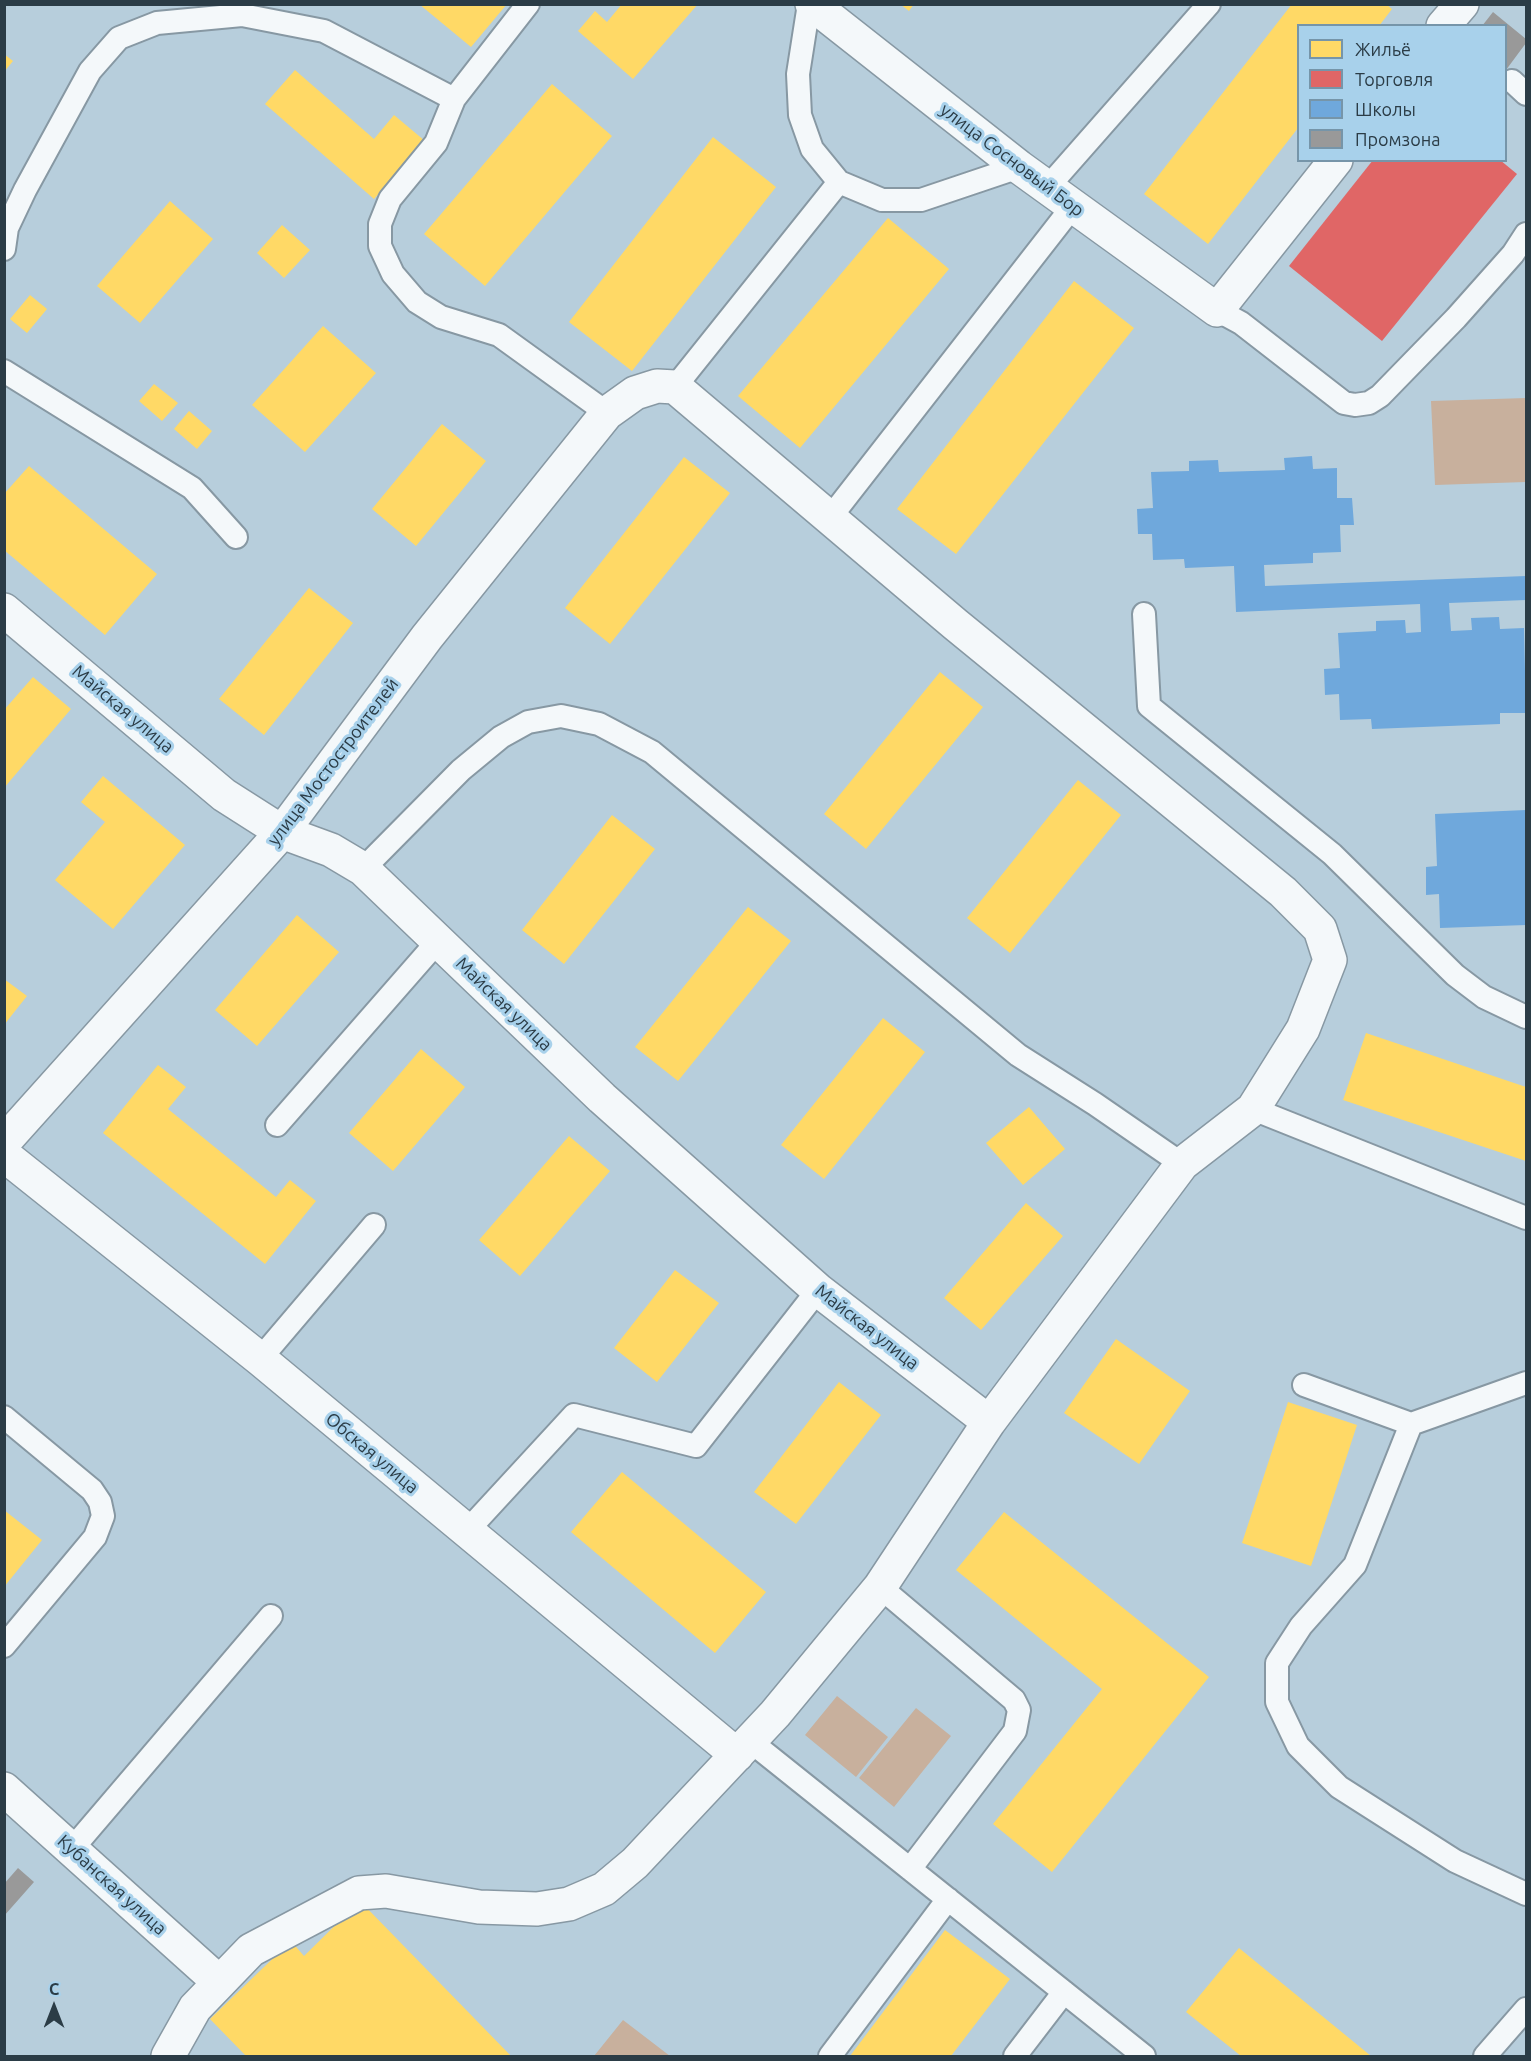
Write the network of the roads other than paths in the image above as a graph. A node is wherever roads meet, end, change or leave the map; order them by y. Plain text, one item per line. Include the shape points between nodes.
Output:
1 (528, 4) edge
2 (810, 4) edge
3 (1209, 4) edge
4 (454, 99) junction
5 (1334, 162) edge
6 (1018, 167) junction
7 (839, 182) junction
8 (1060, 197) junction
9 (1527, 234) edge
10 (4, 249) edge
11 (1520, 259) edge
12 (1217, 310) junction
13 (4, 370) edge
14 (666, 387) junction
15 (607, 413) junction
16 (829, 519) junction
17 (236, 537) dead end
18 (4, 610) edge
19 (1144, 614) dead end
20 (282, 832) junction
21 (363, 869) junction
22 (438, 941) junction
23 (1527, 1017) edge
24 (1253, 1109) junction
25 (277, 1125) dead end
26 (4, 1142) edge
27 (4, 1155) edge
28 (1182, 1164) junction
29 (1527, 1218) edge
30 (374, 1225) dead end
31 (818, 1290) junction
32 (260, 1359) junction
33 (1527, 1383) edge
34 (1304, 1385) dead end
35 (4, 1418) edge
36 (989, 1422) junction
37 (1411, 1424) junction
38 (467, 1531) junction
39 (880, 1587) junction
40 (271, 1616) dead end
41 (4, 1646) edge
42 (743, 1748) junction
43 (4, 1789) edge
44 (72, 1849) junction
45 (910, 1869) junction
46 (1527, 1894) edge
47 (948, 1899) junction
48 (219, 1982) junction
49 (1064, 1992) junction
50 (1527, 2009) edge
51 (168, 2056) edge
52 (830, 2056) edge
53 (1016, 2056) edge
54 (1144, 2056) edge
55 (1485, 2056) edge

1 - 4 lane
2 - 6 street, улица Сосновый Бор
2 - 7 lane via 798,74 800,115 812,148
3 - 8 lane
4 - 10 lane via 324,31 242,15 156,23 119,38 90,71 25,190 7,228
4 - 15 lane via 436,143 390,199 380,224 380,246 393,274 417,302 441,317 499,335
5 - 12 street
6 - 7 lane via 921,200 882,200
6 - 8 street, улица Сосновый Бор
7 - 14 lane
8 - 12 street, улица Сосновый Бор
8 - 16 lane
9 - 11 lane
11 - 12 lane via 1380,396 1362,404 1344,403 1241,323
13 - 17 lane via 192,488
14 - 15 street, улица Мостостроителей via 634,393
14 - 16 street
15 - 20 street, улица Мостостроителей via 427,637
16 - 24 street via 1283,892 1320,929 1330,960 1303,1029
18 - 20 street, Майская улица via 224,795
19 - 23 lane via 1149,706 1332,854 1455,975 1484,997
20 - 21 street, Майская улица via 331,850
20 - 26 street, улица Мостостроителей
21 - 22 street, Майская улица
21 - 28 lane via 460,770 501,737 528,722 561,716 599,724 652,752 1018,1055
22 - 25 lane
22 - 31 street, Майская улица via 602,1098
24 - 28 street
24 - 29 lane
27 - 32 street, Обская улица
28 - 36 street
30 - 32 lane
31 - 36 street, Майская улица
31 - 38 lane via 696,1446 574,1415
32 - 38 street, Обская улица
33 - 37 lane
34 - 37 lane
35 - 41 lane via 92,1490 103,1516 95,1537
36 - 39 street
37 - 46 lane via 1355,1565 1301,1626 1277,1663 1277,1702 1298,1746 1339,1787 1455,1861
38 - 42 street, Обская улица
39 - 42 street
39 - 45 lane via 1014,1700 1019,1710 1015,1731
40 - 44 lane
42 - 45 lane
42 - 48 street via 635,1863 604,1889 569,1904 537,1909 479,1907 386,1891 359,1893 251,1950
43 - 44 street, Кубанская улица
44 - 48 street, Кубанская улица
45 - 47 lane
47 - 49 lane
47 - 52 lane
48 - 51 street via 195,2008
49 - 53 lane
49 - 54 lane
50 - 55 lane

